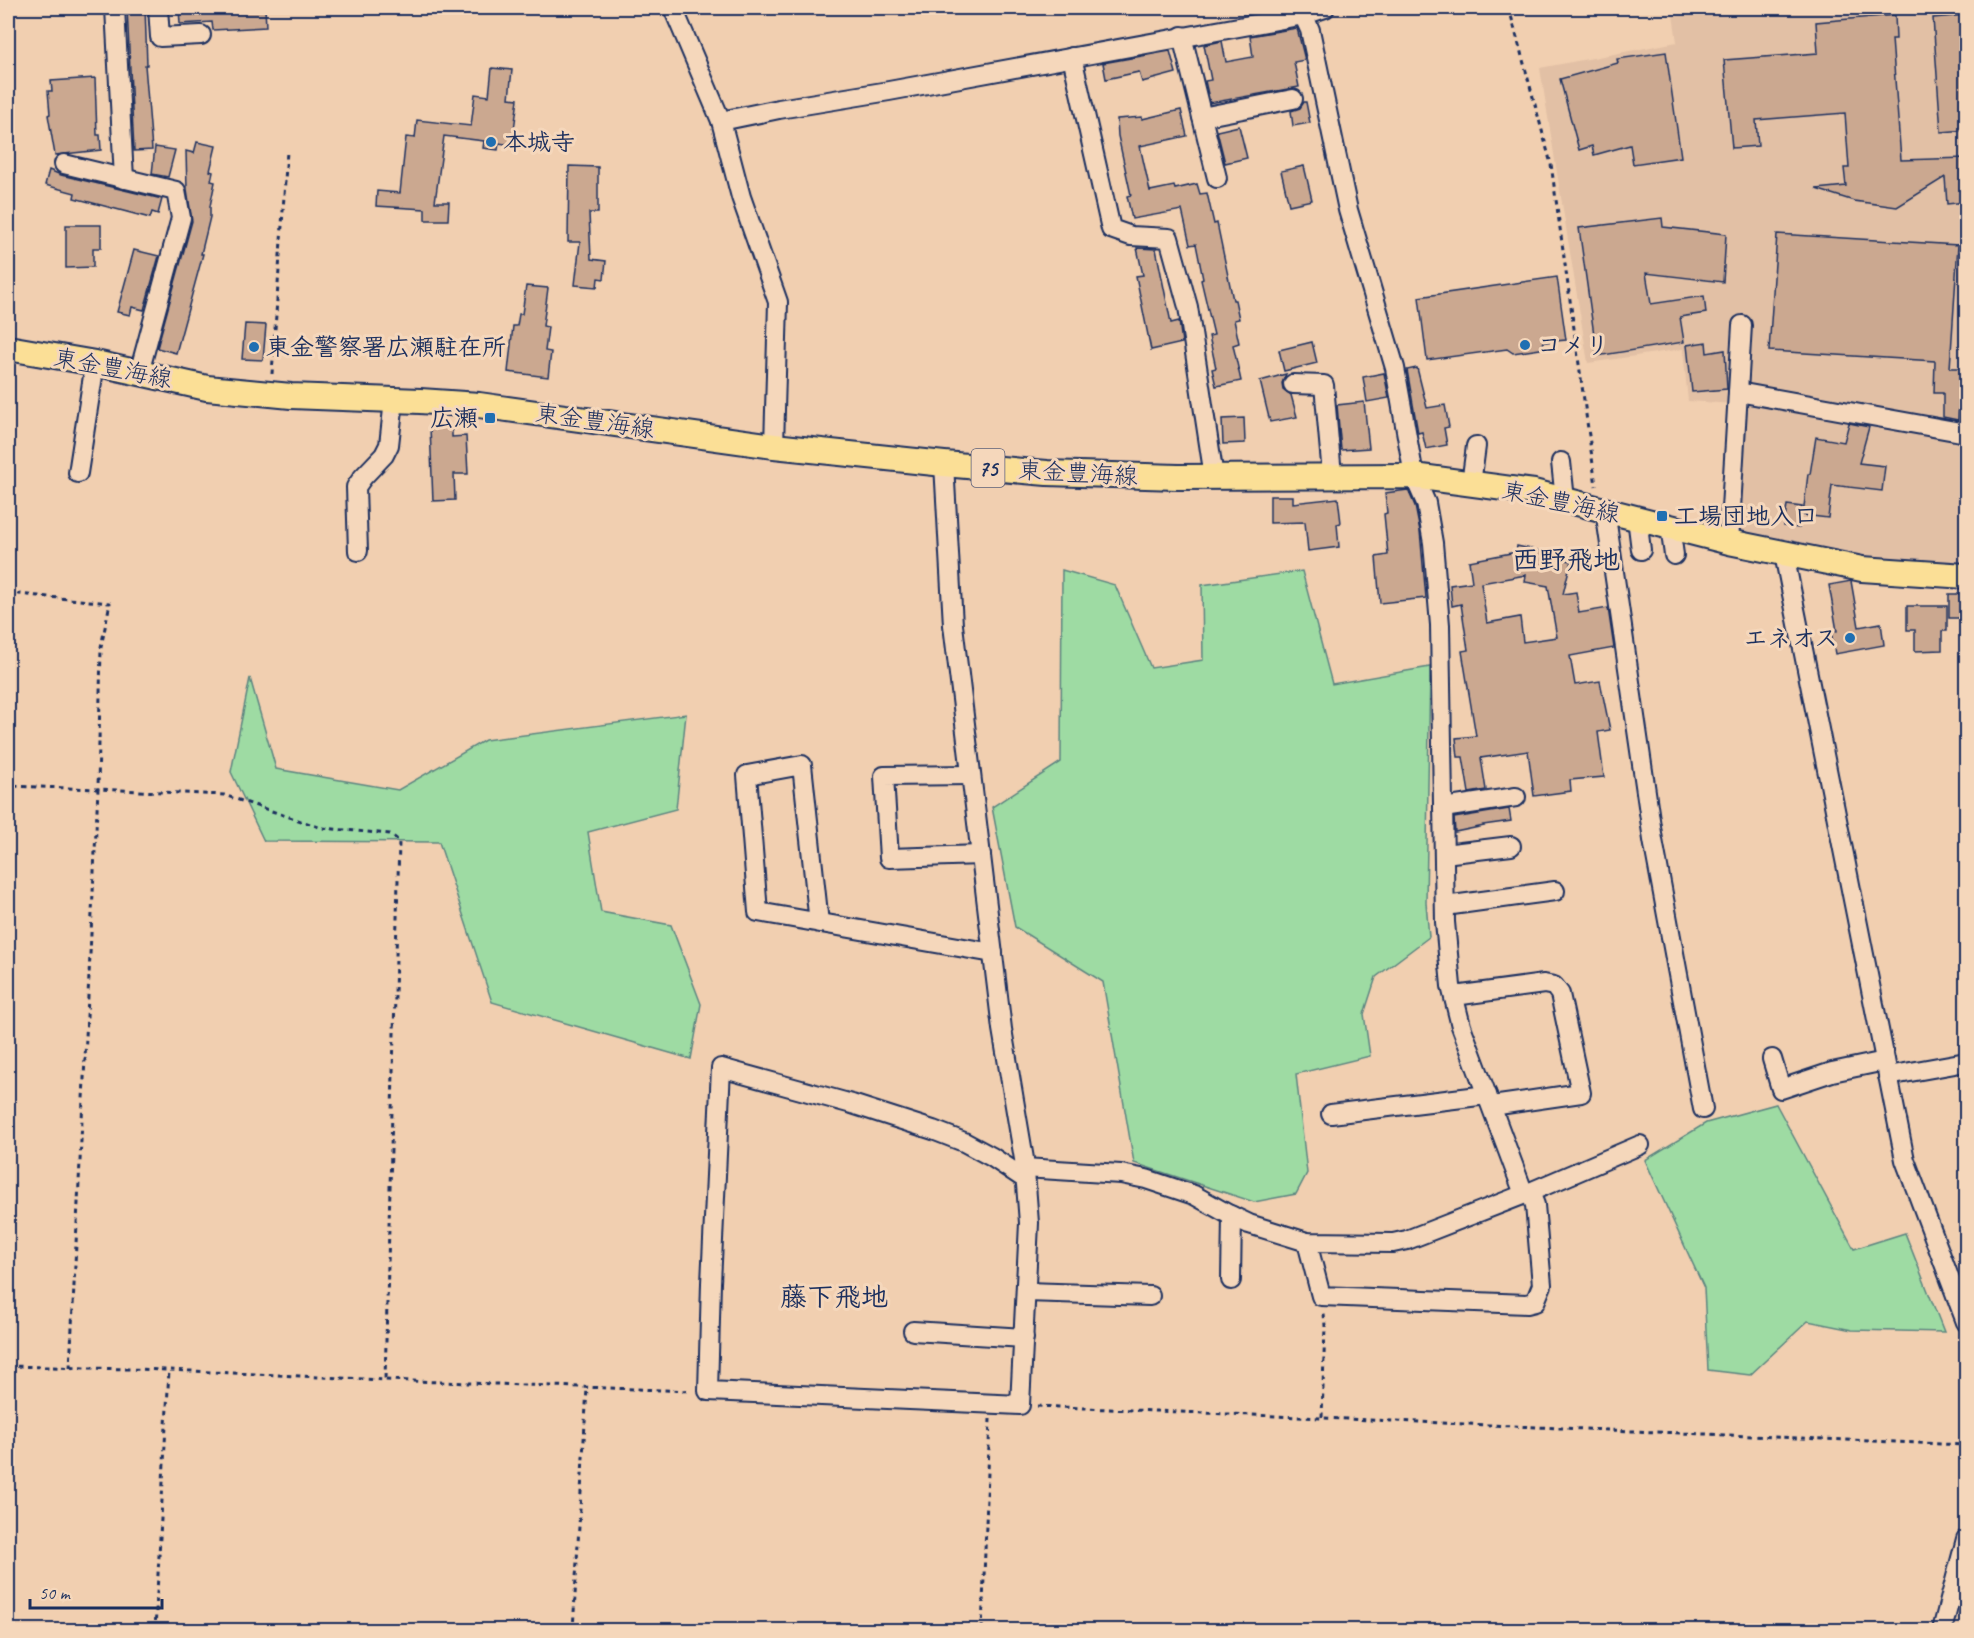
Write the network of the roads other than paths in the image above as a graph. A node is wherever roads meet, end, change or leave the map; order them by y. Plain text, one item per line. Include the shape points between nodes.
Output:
1 (115, 8) edge
2 (158, 8) edge
3 (673, 8) edge
4 (1325, 8) edge
5 (1302, 11) edge
6 (201, 34) dead end
7 (1182, 36) junction
8 (1072, 57) junction
9 (1293, 99) dead end
10 (1202, 117) junction
11 (721, 121) junction
12 (64, 165) dead end
13 (1216, 178) dead end
14 (124, 179) junction
15 (1742, 325) dead end
16 (8, 348) edge
17 (95, 363) junction
18 (139, 373) junction
19 (1293, 384) dead end
20 (1738, 392) junction
21 (394, 400) junction
22 (1966, 433) edge
23 (774, 446) junction
24 (1476, 446) dead end
25 (1561, 462) dead end
26 (944, 464) junction
27 (78, 472) dead end
28 (1332, 476) junction
29 (1414, 476) junction
30 (1214, 477) junction
31 (1471, 484) junction
32 (1565, 500) junction
33 (1602, 509) junction
34 (1637, 518) junction
35 (1670, 526) junction
36 (1729, 542) junction
37 (1641, 550) dead end
38 (358, 551) dead end
39 (1784, 554) junction
40 (1674, 555) dead end
41 (1966, 576) edge
42 (971, 775) junction
43 (1516, 797) dead end
44 (1443, 808) junction
45 (1511, 846) dead end
46 (1444, 854) junction
47 (981, 855) junction
48 (1555, 891) dead end
49 (1445, 906) junction
50 (819, 923) junction
51 (993, 953) junction
52 (1454, 996) junction
53 (1772, 1059) dead end
54 (1966, 1062) edge
55 (1886, 1069) junction
56 (1489, 1101) junction
57 (1703, 1109) dead end
58 (1331, 1114) dead end
59 (1640, 1145) dead end
60 (1025, 1174) junction
61 (1527, 1193) junction
62 (1232, 1216) junction
63 (1307, 1242) junction
64 (1231, 1280) dead end
65 (1026, 1292) junction
66 (1150, 1296) dead end
67 (1966, 1322) edge
68 (913, 1331) dead end
69 (1024, 1338) junction
70 (1966, 1539) edge
71 (1942, 1630) edge

1 - 14 street
2 - 6 street via 160,37
3 - 11 street
4 - 5 street
5 - 7 street
5 - 29 street via 1310,30 1348,210 1395,368
7 - 8 street
7 - 10 street
8 - 11 street
8 - 30 street via 1111,229 1131,236 1169,238 1188,307
9 - 10 street
10 - 13 street
11 - 23 street via 741,197 778,302
12 - 14 street
14 - 18 street via 176,191 181,218
15 - 20 street
16 - 17 main road, 東金豊海線 / 75
17 - 18 main road, 東金豊海線 / 75
17 - 27 street
18 - 21 main road, 東金豊海線 / 75 via 207,388
19 - 28 street via 1324,385
20 - 22 street
20 - 36 street
21 - 23 main road, 東金豊海線 / 75 via 479,405
21 - 38 street via 389,445 357,487
23 - 26 main road, 東金豊海線 / 75
24 - 31 street
25 - 32 street
26 - 30 main road, 東金豊海線 / 75 via 1047,474
26 - 42 street via 953,625
28 - 29 main road, 東金豊海線 / 75
28 - 30 main road, 東金豊海線 / 75
29 - 31 main road, 東金豊海線 / 75
29 - 44 street via 1426,503 1433,543 1440,625
31 - 32 main road, 東金豊海線 / 75
32 - 33 main road, 東金豊海線 / 75
33 - 34 main road, 東金豊海線 / 75
33 - 57 street via 1653,840
34 - 35 main road, 東金豊海線 / 75
34 - 37 street
35 - 36 main road, 東金豊海線 / 75
35 - 40 street
36 - 39 main road, 東金豊海線 / 75
39 - 41 main road, 東金豊海線 / 75 via 1862,568
39 - 55 street
42 - 47 street
42 - 47 street via 884,776 889,858
43 - 44 street
44 - 46 street
45 - 46 street
46 - 49 street
47 - 51 street
48 - 49 street
49 - 52 street
50 - 50 street via 758,912 747,775 802,765
50 - 51 street
51 - 60 street
52 - 56 street
52 - 56 street via 1544,984 1554,986 1560,994 1581,1093
53 - 55 street via 1781,1089 1832,1072
54 - 55 street
55 - 67 street via 1905,1160
56 - 58 street
56 - 61 street
59 - 61 street
60 - 62 street via 1121,1174 1146,1179 1194,1195
60 - 65 street via 1029,1223
60 - 69 street via 933,1130 721,1068 708,1391 1020,1405
61 - 63 street via 1407,1240
61 - 63 street via 1535,1205 1542,1285 1535,1302 1527,1304 1321,1296
62 - 63 street
62 - 64 street
65 - 66 street
65 - 69 street
68 - 69 street
70 - 71 street

